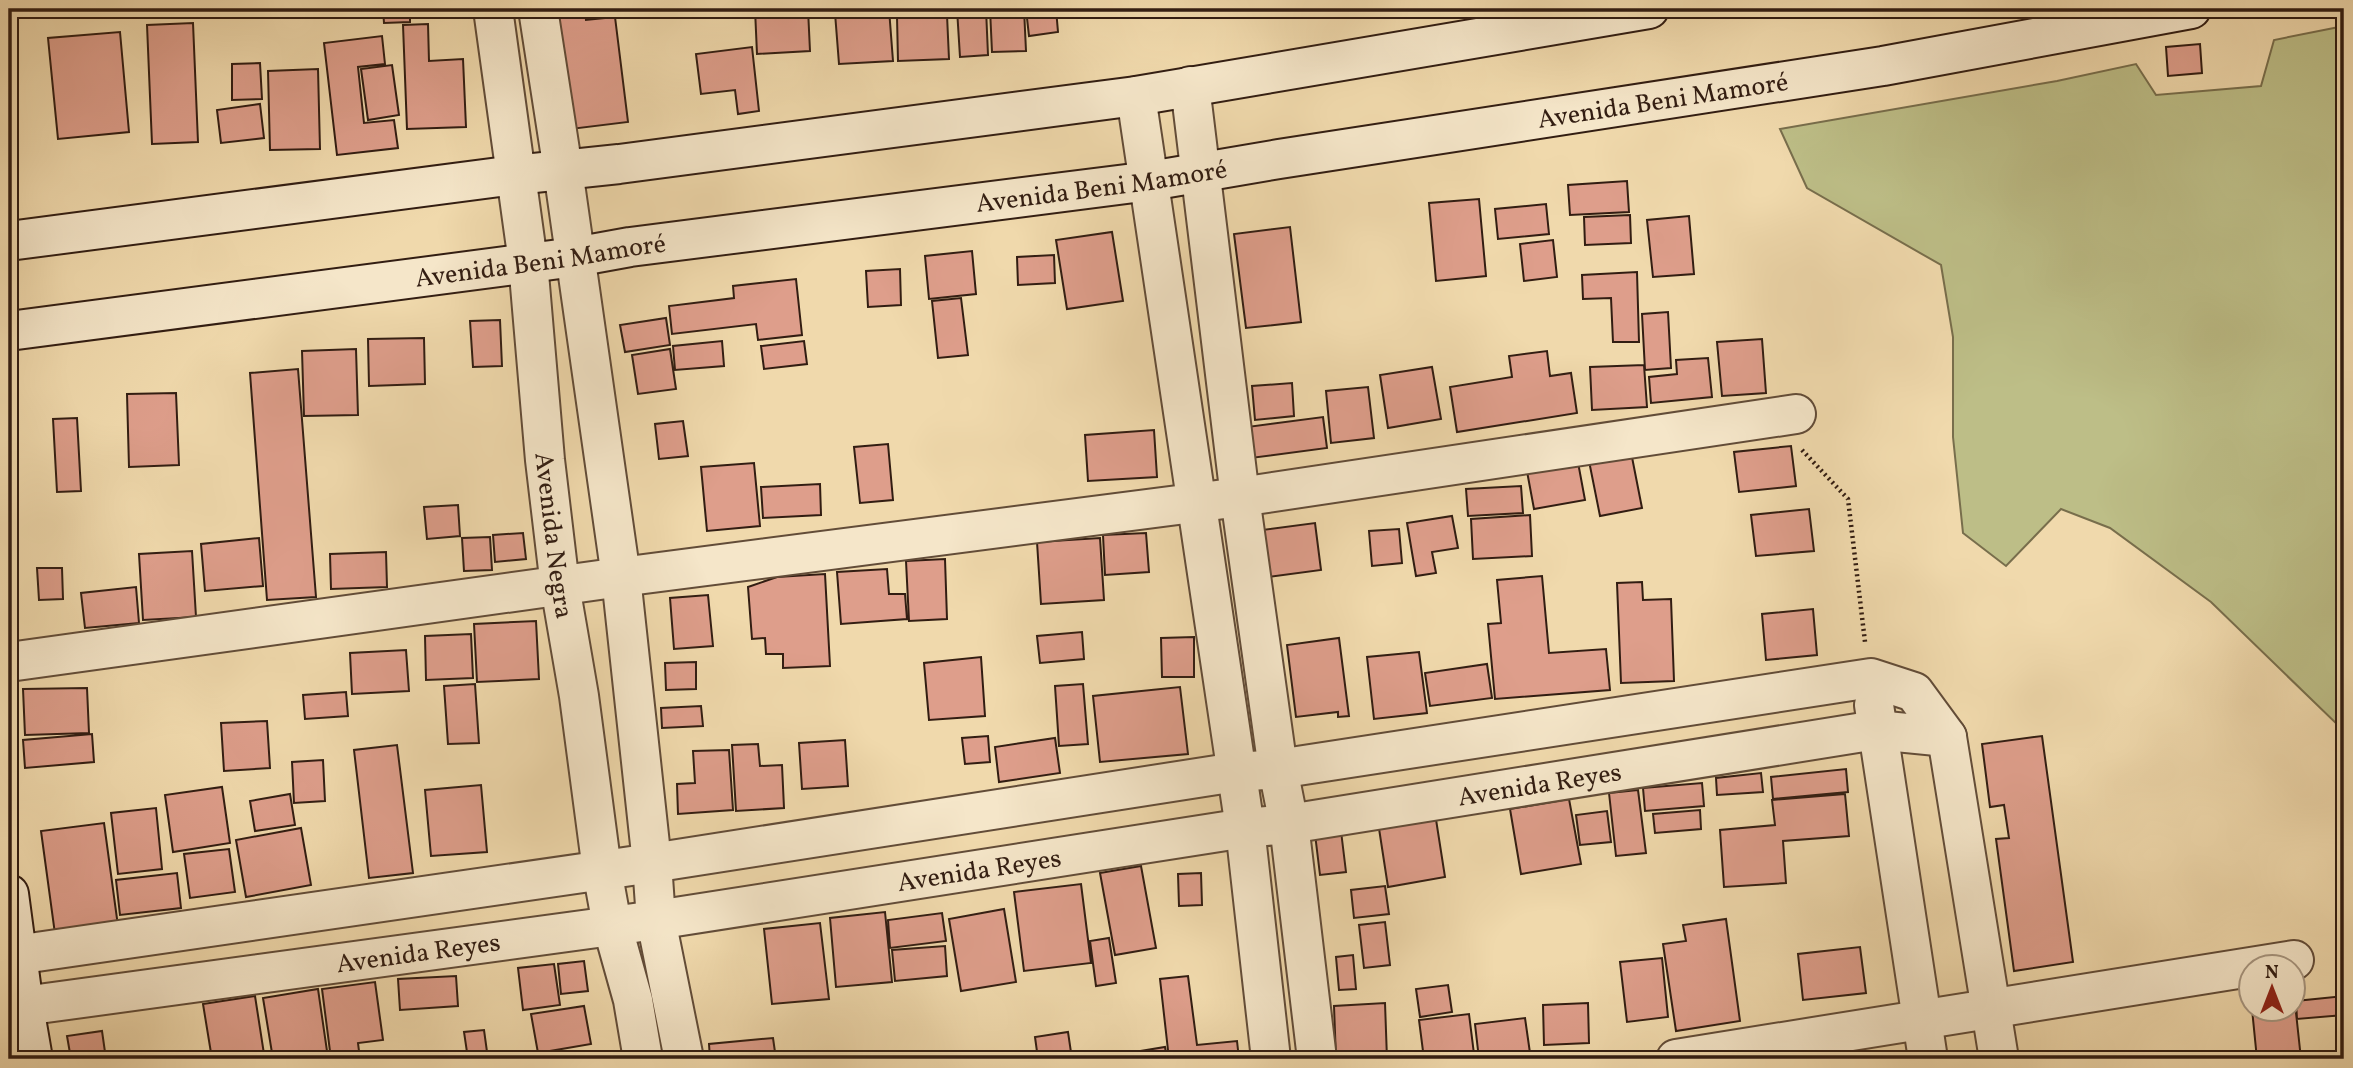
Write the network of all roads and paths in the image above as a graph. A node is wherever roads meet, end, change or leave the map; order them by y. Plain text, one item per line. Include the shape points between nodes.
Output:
1 (494, 9) edge
2 (538, 9) edge
3 (1649, 9) edge
4 (2191, 9) edge
5 (1189, 86) junction
6 (1136, 96) junction
7 (563, 170) junction
8 (1199, 173) junction
9 (515, 175) junction
10 (1150, 181) junction
11 (9, 240) edge
12 (575, 257) junction
13 (528, 262) junction
14 (9, 331) edge
15 (1782, 416) joint
16 (1240, 497) junction
17 (1196, 503) junction
18 (621, 577) junction
19 (560, 586) junction
20 (9, 662) edge
21 (1871, 678) junction
22 (1876, 730) junction
23 (1947, 737) junction
24 (1278, 769) junction
25 (1236, 772) junction
26 (1289, 824) junction
27 (1245, 828) junction
28 (652, 863) junction
29 (602, 870) junction
30 (9, 894) edge
31 (656, 920) junction
32 (612, 925) junction
33 (13, 956) edge
34 (2238, 969) edge
35 (16, 1007) edge
36 (1989, 1007) junction
37 (1920, 1021) junction
38 (33, 1059) edge
39 (643, 1059) edge
40 (684, 1059) edge
41 (1271, 1059) edge
42 (1317, 1059) edge
43 (1676, 1059) edge
44 (1928, 1059) edge
45 (1999, 1059) edge

1 - 9 street, Avenida Negra
2 - 7 street
3 - 5 street
4 - 8 street, Avenida Beni Mamoré via 1883,66
5 - 6 street
5 - 8 street
6 - 7 street
6 - 10 street
7 - 9 street
7 - 12 street
8 - 10 street, Avenida Beni Mamoré
8 - 16 street
9 - 11 street
9 - 13 street, Avenida Negra
10 - 12 street, Avenida Beni Mamoré
10 - 17 street
12 - 13 street, Avenida Beni Mamoré
12 - 18 street
13 - 14 street, Avenida Beni Mamoré
13 - 19 street, Avenida Negra
15 - 16 street
15 - 21 path via 1807,454 1848,499
16 - 17 street
16 - 24 street
17 - 18 street
17 - 25 street
18 - 19 street
18 - 28 street
19 - 20 street
19 - 29 street, Avenida Negra
21 - 22 street
21 - 23 street, Avenida Reyes via 1914,692
21 - 24 street, Avenida Reyes
22 - 23 street, Avenida Reyes
22 - 26 street, Avenida Reyes
22 - 37 street
23 - 36 street
24 - 25 street, Avenida Reyes
24 - 26 street
25 - 27 street
25 - 28 street, Avenida Reyes
26 - 27 street, Avenida Reyes
26 - 42 street
27 - 31 street, Avenida Reyes
27 - 41 street
28 - 29 street, Avenida Reyes
28 - 31 street
29 - 32 street, Avenida Negra
29 - 33 street, Avenida Reyes
30 - 33 street
31 - 32 street, Avenida Reyes
31 - 40 street
32 - 35 street, Avenida Reyes
32 - 39 street, Avenida Negra via 633,1000
33 - 35 street
34 - 36 street
35 - 38 street
36 - 37 street
36 - 45 street
37 - 43 street
37 - 44 street

